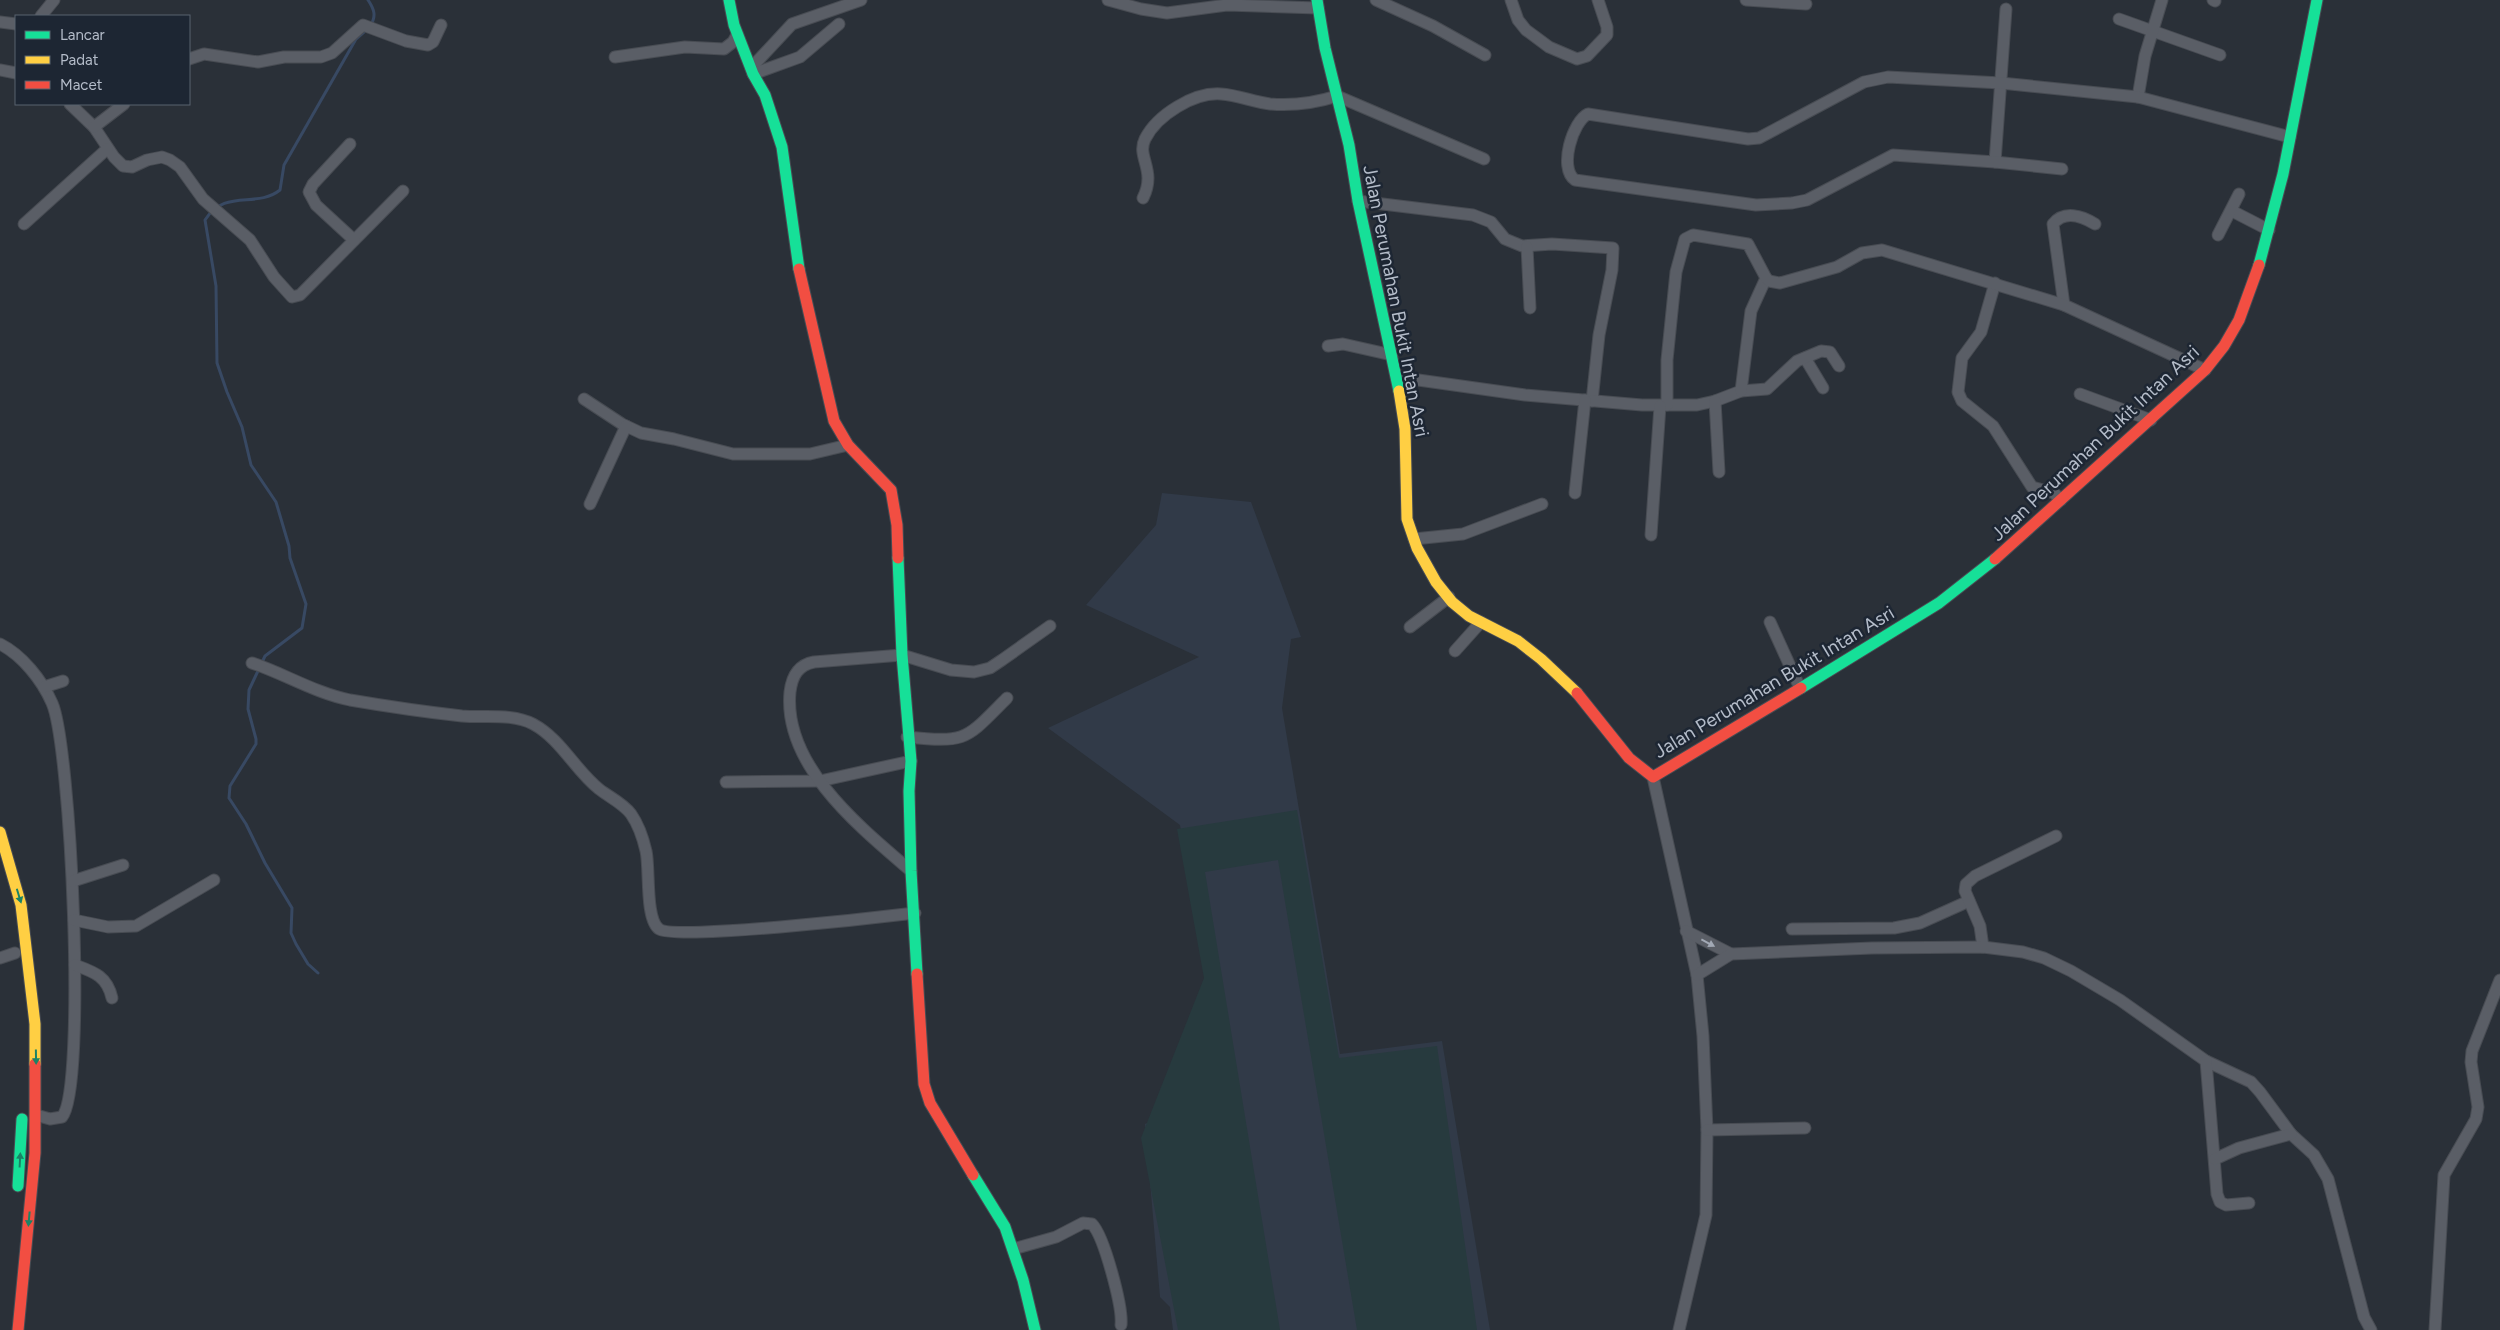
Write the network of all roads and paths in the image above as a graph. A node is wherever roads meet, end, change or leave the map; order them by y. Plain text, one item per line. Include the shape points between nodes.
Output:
1 (54, 0) edge
2 (728, 0) edge
3 (861, 0) edge
4 (1108, 0) edge
5 (1376, 0) edge
6 (1510, 0) edge
7 (1598, 0) edge
8 (1746, 0) edge
9 (2162, 0) edge
10 (2317, 0) edge
11 (1130, 3) edge
12 (1318, 4) edge
13 (1806, 4) dead end
14 (2006, 9) dead end
15 (42, 15) edge
16 (2119, 20) dead end
17 (0, 22) edge
18 (15, 24) edge
19 (839, 24) dead end
20 (441, 25) dead end
21 (2151, 32) junction
22 (738, 35) junction
23 (1485, 55) dead end
24 (2220, 55) dead end
25 (615, 57) dead end
26 (190, 59) edge
27 (0, 70) edge
28 (752, 71) junction
29 (15, 73) edge
30 (2001, 83) junction
31 (1338, 96) junction
32 (2138, 97) junction
33 (71, 105) edge
34 (123, 105) edge
35 (94, 127) junction
36 (2290, 137) junction
37 (350, 144) dead end
38 (107, 149) junction
39 (1484, 160) dead end
40 (1995, 162) junction
41 (2062, 169) dead end
42 (404, 191) dead end
43 (2239, 194) dead end
44 (1143, 198) dead end
45 (1358, 201) junction
46 (2232, 212) junction
47 (24, 224) dead end
48 (2095, 224) dead end
49 (2269, 230) junction
50 (2218, 235) dead end
51 (354, 240) junction
52 (1527, 247) junction
53 (1766, 278) junction
54 (1994, 283) junction
55 (2064, 304) junction
56 (1530, 308) dead end
57 (1328, 346) dead end
58 (1392, 356) junction
59 (1805, 358) junction
60 (1839, 366) dead end
61 (2205, 370) junction
62 (1397, 377) junction
63 (1822, 388) dead end
64 (1741, 391) junction
65 (2080, 394) dead end
66 (584, 399) dead end
67 (1588, 400) junction
68 (1715, 401) junction
69 (1663, 406) junction
70 (2151, 420) junction
71 (626, 426) junction
72 (848, 445) junction
73 (1719, 472) dead end
74 (1576, 493) dead end
75 (2061, 500) junction
76 (590, 504) dead end
77 (1542, 504) dead end
78 (1651, 535) dead end
79 (1414, 539) junction
80 (1449, 598) junction
81 (1481, 622) junction
82 (1770, 622) dead end
83 (1050, 626) dead end
84 (1410, 627) dead end
85 (0, 644) edge
86 (1455, 651) dead end
87 (902, 655) junction
88 (252, 663) dead end
89 (63, 681) dead end
90 (44, 687) junction
91 (1800, 688) junction
92 (1007, 698) dead end
93 (907, 737) junction
94 (911, 761) junction
95 (1653, 777) junction
96 (820, 781) junction
97 (726, 782) dead end
98 (0, 832) edge
99 (2056, 836) dead end
100 (0, 864) edge
101 (123, 865) dead end
102 (911, 871) junction
103 (74, 880) junction
104 (214, 880) dead end
105 (1969, 901) junction
106 (915, 913) junction
107 (74, 920) junction
108 (1792, 929) dead end
109 (1871, 929) junction
110 (1686, 931) junction
111 (1983, 947) junction
112 (1872, 948) junction
113 (15, 953) junction
114 (1731, 954) junction
115 (0, 958) edge
116 (75, 965) junction
117 (1697, 975) junction
118 (2500, 980) edge
119 (112, 998) dead end
120 (20, 1004) dead end
121 (2206, 1061) junction
122 (23, 1102) dead end
123 (36, 1115) junction
124 (1805, 1128) dead end
125 (1707, 1130) junction
126 (2291, 1134) junction
127 (2215, 1158) junction
128 (18, 1200) dead end
129 (2249, 1204) dead end
130 (1013, 1250) junction
131 (1121, 1325) dead end
132 (18, 1330) edge
133 (1035, 1330) edge
134 (1679, 1330) edge
135 (2370, 1330) edge
136 (2434, 1330) edge

1 - 15 street
2 - 22 main road
3 - 28 street via 792,24
4 - 11 street
5 - 23 street
6 - 7 street via 1526,30 1549,48 1577,59 1587,56 1607,32
8 - 13 street
9 - 21 street
10 - 36 main road, Jalan Perumahan Bukit Intan Asri
11 - 12 street via 1167,13 1227,5
12 - 31 main road, Jalan Perumahan Bukit Intan Asri
14 - 30 street
16 - 21 street
17 - 18 street
19 - 28 street via 800,57
20 - 26 street via 433,42 428,45 406,41 365,26 357,28 332,53 321,57 284,57 258,62 204,54
21 - 24 street
21 - 32 street
22 - 25 street via 724,48 685,47
22 - 28 main road
27 - 29 street
28 - 72 main road via 765,96 782,147 799,272 834,421
30 - 32 street
30 - 40 street
30 - 40 street via 1916,77 1876,78 1755,139 1588,114 1580,122 1566,161 1569,175 1574,180 1756,205 1807,200 1893,155
31 - 39 street
31 - 44 street via 1318,102 1284,105 1228,94 1209,94 1184,104 1164,116 1144,141 1143,155 1150,178
31 - 45 main road, Jalan Perumahan Bukit Intan Asri
32 - 36 street
33 - 35 street
34 - 35 street
35 - 38 street
36 - 49 main road, Jalan Perumahan Bukit Intan Asri
37 - 51 street via 309,192 316,205
38 - 47 street
38 - 51 street via 125,167 155,158 170,160 191,180 203,200 250,240 290,295 296,297
40 - 41 street
42 - 51 street
43 - 46 street
45 - 52 street via 1473,215 1492,222 1511,243
45 - 58 main road, Jalan Perumahan Bukit Intan Asri
46 - 49 street
46 - 50 street
48 - 55 street via 2072,216 2061,217 2053,224
49 - 61 main road, Jalan Perumahan Bukit Intan Asri via 2239,320
52 - 56 street
52 - 67 street via 1552,244 1613,248 1612,270
53 - 54 street via 1776,283 1799,279 1837,267 1862,253 1882,250
53 - 64 street via 1750,311
53 - 69 street via 1752,249 1745,242 1693,235 1685,239 1676,272
54 - 55 street
54 - 75 street via 1981,332 1962,358 1958,392 1962,401 1993,426 2032,487 2054,493
55 - 61 street
57 - 58 street via 1343,344
58 - 62 main road, Jalan Perumahan Bukit Intan Asri
59 - 60 street via 1828,350
59 - 63 street
59 - 64 street via 1792,364 1770,388
61 - 70 main road, Jalan Perumahan Bukit Intan Asri
62 - 67 street via 1525,395
62 - 79 main road, Jalan Perumahan Bukit Intan Asri via 1406,436 1408,519
64 - 68 street
65 - 70 street
66 - 71 street
67 - 69 street
67 - 74 street
68 - 69 street
68 - 73 street
69 - 78 street
70 - 75 main road, Jalan Perumahan Bukit Intan Asri
71 - 72 street via 641,433 733,454 810,454
71 - 76 street
72 - 87 main road via 891,490 898,534
75 - 91 main road, Jalan Perumahan Bukit Intan Asri via 1994,560 1938,603
77 - 79 street via 1463,534
79 - 80 main road, Jalan Perumahan Bukit Intan Asri via 1429,571
80 - 81 main road, Jalan Perumahan Bukit Intan Asri
80 - 84 street
81 - 86 street
81 - 95 main road, Jalan Perumahan Bukit Intan Asri via 1518,641 1541,659 1581,698 1635,765
82 - 91 street
83 - 87 street via 981,671 964,672
85 - 90 street via 19,656
87 - 93 main road
87 - 96 street via 826,660 799,668 791,686 792,722 804,755
88 - 106 street via 337,697 454,715 525,720 539,728 557,743 597,788 630,812 646,851 654,922 663,931 678,934 714,932
89 - 90 street
90 - 103 street via 53,704 58,729
91 - 95 main road, Jalan Perumahan Bukit Intan Asri
92 - 93 street via 977,728 961,738 945,741
93 - 94 main road
94 - 96 street
94 - 102 main road
95 - 110 street
96 - 97 street
96 - 102 street via 859,827
98 -> 123 main road via 21,905 28,954 35,1024
99 - 105 street via 1970,878 1965,889
100 - 113 main road via 10,908
101 - 103 street
102 - 106 main road
103 - 107 street
104 - 107 street via 136,926 108,926
105 - 109 street via 1920,923
105 - 111 street via 1980,926
106 - 130 main road via 924,1084 930,1103 1005,1228
107 - 116 street
108 - 109 street
109 - 112 street
110 -> 114 street
110 - 117 street
111 - 112 street
111 - 121 street via 2037,956 2071,971 2120,1000
112 - 114 street
113 - 115 street
113 - 120 main road
114 - 117 street
116 - 119 street via 104,979
116 - 123 street via 73,1056 67,1110 58,1119
117 - 125 street
118 - 136 street via 2472,1051 2478,1098 2476,1118 2444,1175
121 - 126 street via 2251,1082
121 - 127 street
128 -> 122 main road
123 -> 132 main road
124 - 125 street
125 - 134 street via 1706,1215
126 - 127 street
126 - 135 street via 2314,1155 2328,1178
127 - 129 street via 2216,1190 2220,1202 2232,1207
130 - 131 street via 1056,1237 1083,1223 1092,1224 1104,1250 1121,1308
130 - 133 main road

